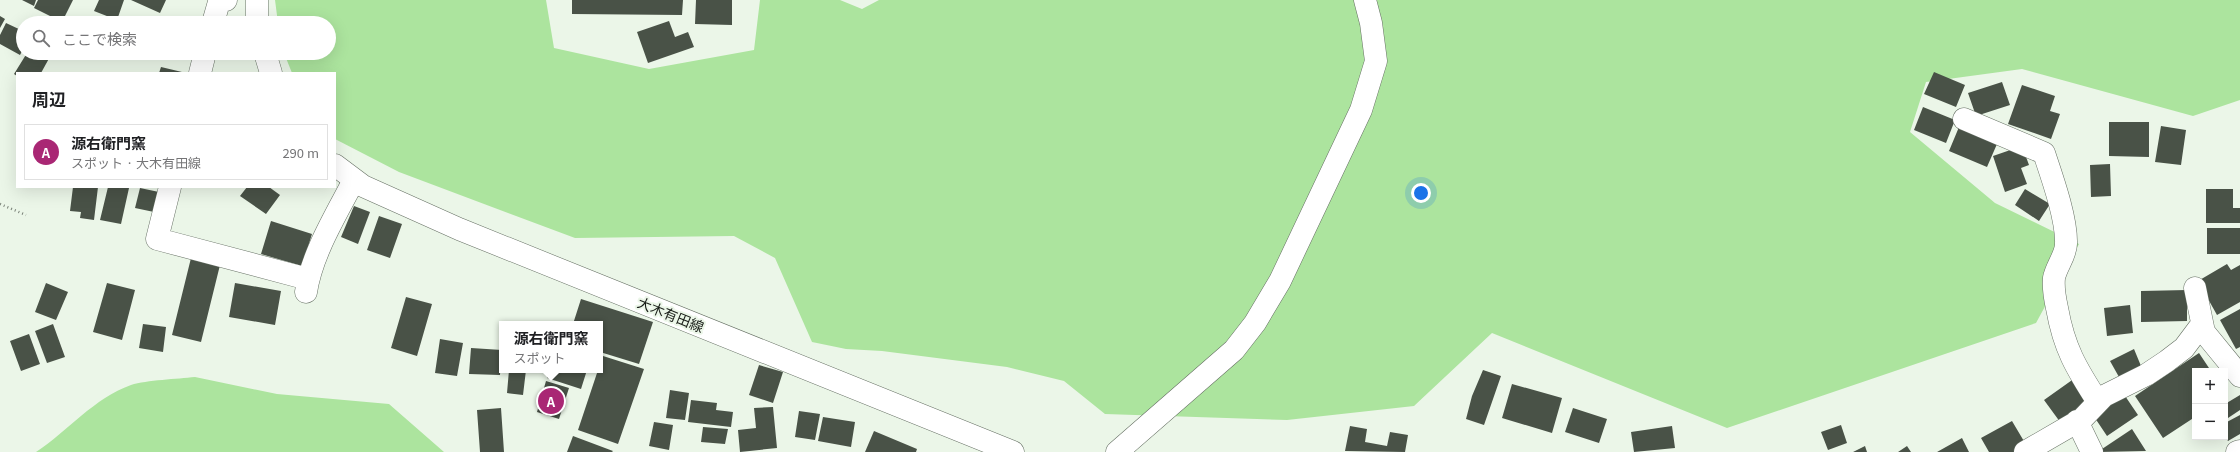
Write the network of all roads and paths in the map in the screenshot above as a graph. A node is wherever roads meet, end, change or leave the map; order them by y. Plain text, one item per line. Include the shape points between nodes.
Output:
1 (226, 0) edge
2 (257, 0) edge
3 (1365, 0) edge
4 (215, 16) edge
5 (257, 16) edge
6 (203, 60) edge
7 (267, 60) edge
8 (200, 72) edge
9 (271, 72) edge
10 (1964, 119) dead end
11 (336, 166) edge
12 (354, 180) junction
13 (170, 188) edge
14 (0, 204) edge
15 (26, 215) dead end
16 (2195, 288) dead end
17 (2202, 324) junction
18 (2240, 376) edge
19 (2098, 402) junction
20 (2077, 421) junction
21 (2240, 451) edge
22 (1014, 452) edge
23 (1117, 452) edge
24 (2025, 452) edge
25 (2092, 452) edge
26 (2237, 452) edge

1 - 4 street via 219,2
2 - 5 street
3 - 23 street via 1376,61 1361,110 1280,281 1255,323 1234,350
6 - 8 street
7 - 9 street
10 - 19 street via 2044,153 2055,184 2065,230 2066,246 2054,280 2062,336 2077,370
11 - 12 street, 大木有田線
12 - 13 street via 319,251 307,286 157,239
12 - 22 street, 大木有田線 via 466,232
14 - 15 path
16 - 17 street
17 - 18 street via 2204,332
17 - 19 street via 2184,348 2173,357 2146,375 2104,396
19 - 20 street
20 - 24 street
20 - 25 street
21 - 26 street

